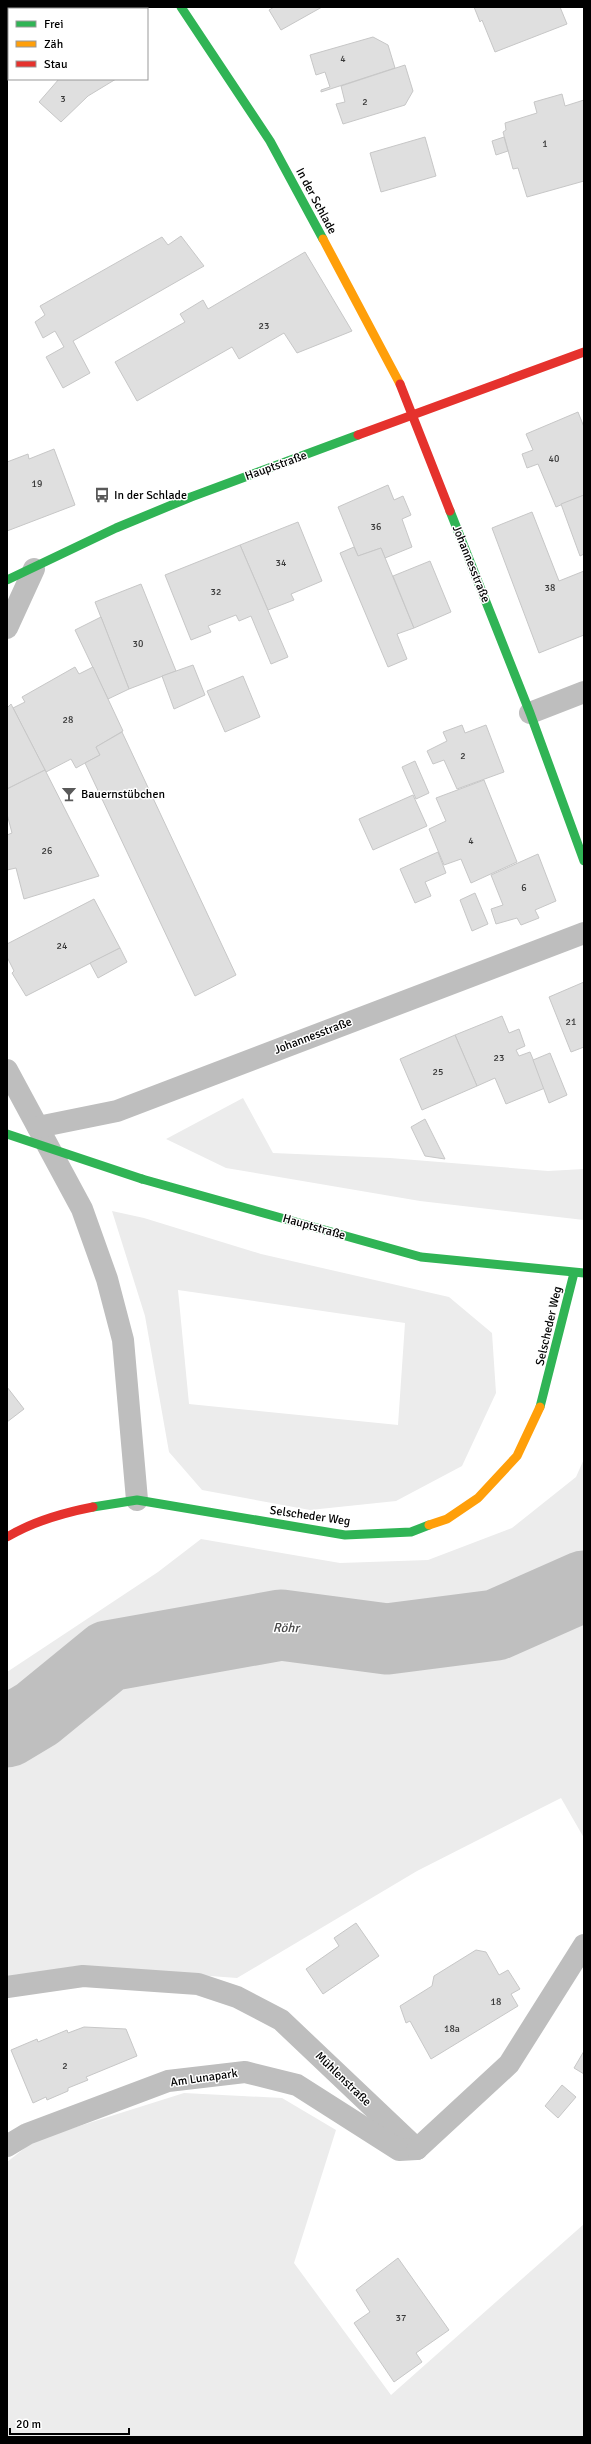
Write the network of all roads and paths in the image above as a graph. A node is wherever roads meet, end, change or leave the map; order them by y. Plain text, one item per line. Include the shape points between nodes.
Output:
1 (181, 7) edge
2 (584, 352) edge
3 (411, 416) junction
4 (34, 569) junction
5 (7, 580) edge
6 (7, 628) edge
7 (584, 692) edge
8 (530, 713) junction
9 (584, 861) edge
10 (584, 933) edge
11 (7, 1070) edge
12 (38, 1127) junction
13 (7, 1134) edge
14 (574, 1273) junction
15 (584, 1273) edge
16 (137, 1500) junction
17 (7, 1537) edge
18 (584, 1945) edge
19 (7, 1987) edge
20 (7, 2146) edge
21 (416, 2149) junction

1 - 3 street, In der Schlade via 270,141 394,370
2 - 3 street, Hauptstraße
3 - 4 street, Hauptstraße via 191,497 116,528
3 - 8 street, Johannesstraße
4 - 5 street, Hauptstraße
4 - 6 street
7 - 8 street
8 - 9 street, Johannesstraße
10 - 12 street, Johannesstraße via 117,1111
11 - 12 street
12 - 16 street via 82,1209 107,1279 123,1340
13 - 14 street, Hauptstraße, bridge via 142,1179 421,1257
14 - 15 street, Hauptstraße
14 - 16 street, Selscheder Weg via 543,1402 517,1456 478,1498 447,1519 411,1532 345,1535
16 - 17 street, Selscheder Weg via 65,1512 28,1525
18 - 21 street via 509,2064
19 - 21 street, Mühlenstraße via 83,1976 198,1984 237,1997 281,2020
20 - 21 street, Am Lunapark via 27,2134 168,2082 245,2072 297,2085 399,2150

